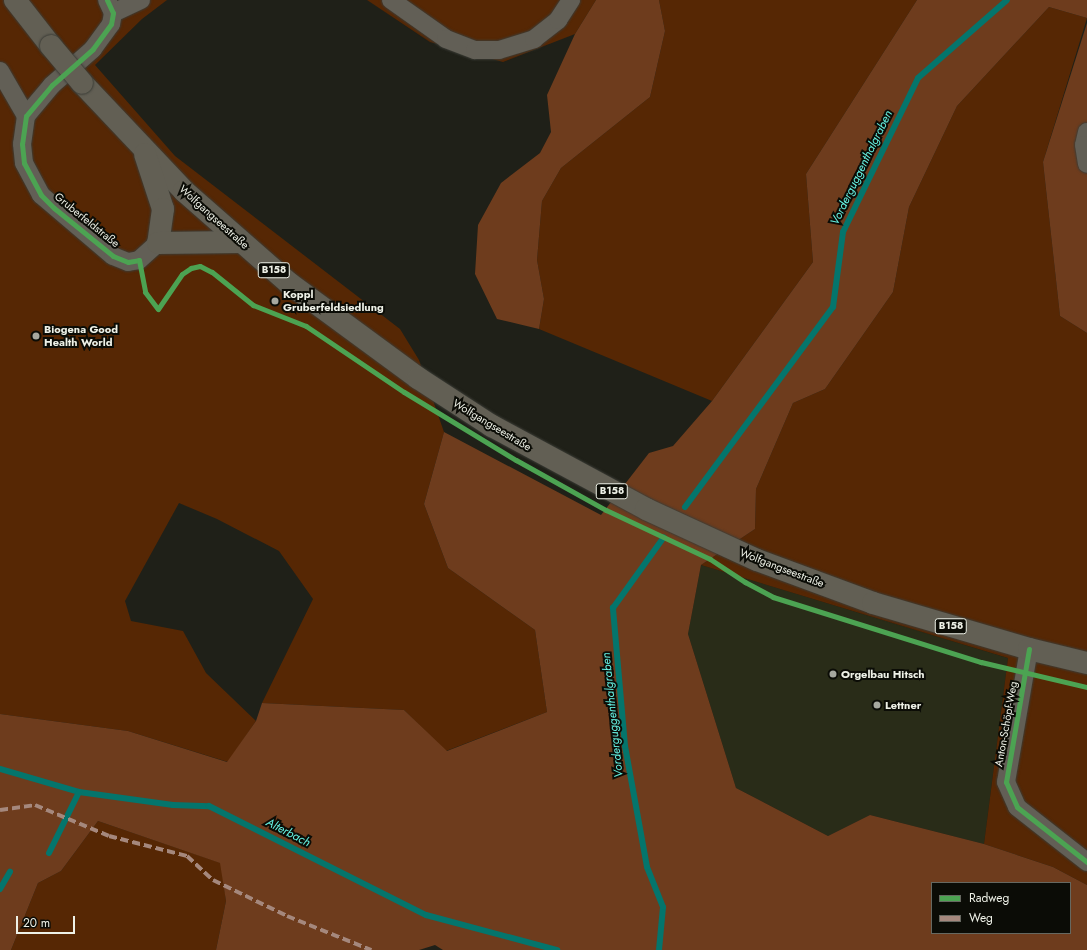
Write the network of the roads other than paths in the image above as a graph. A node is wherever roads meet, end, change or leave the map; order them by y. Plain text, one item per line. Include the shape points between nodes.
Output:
1 (15, 0) edge
2 (141, 0) edge
3 (391, 0) edge
4 (571, 0) edge
5 (110, 7) edge
6 (0, 71) edge
7 (26, 116) junction
8 (1087, 132) edge
9 (144, 151) junction
10 (1087, 164) edge
11 (240, 242) junction
12 (158, 243) junction
13 (1029, 649) junction
14 (1087, 663) edge
15 (1087, 862) edge

1 - 9 main road, Wolfgangseestraße / B158, bridge via 50,46
2 - 5 street
3 - 4 street via 446,39 475,50 498,50 534,39 558,20
5 - 7 street via 111,24 93,49 52,86
6 - 7 street
7 - 12 street, Gruberfeldstraße via 22,144 24,163 41,195 54,208 113,256 128,262 139,260
8 - 10 street via 1084,145
9 - 11 main road, Wolfgangseestraße / B158
9 - 12 main road via 163,209
11 - 12 main road
11 - 13 main road, Wolfgangseestraße / B158 via 290,284 456,404 540,453 646,509 757,560 873,603
13 - 14 main road, Wolfgangseestraße / B158
13 - 15 street, Anton-Schöpf-Weg via 1006,782 1017,807

